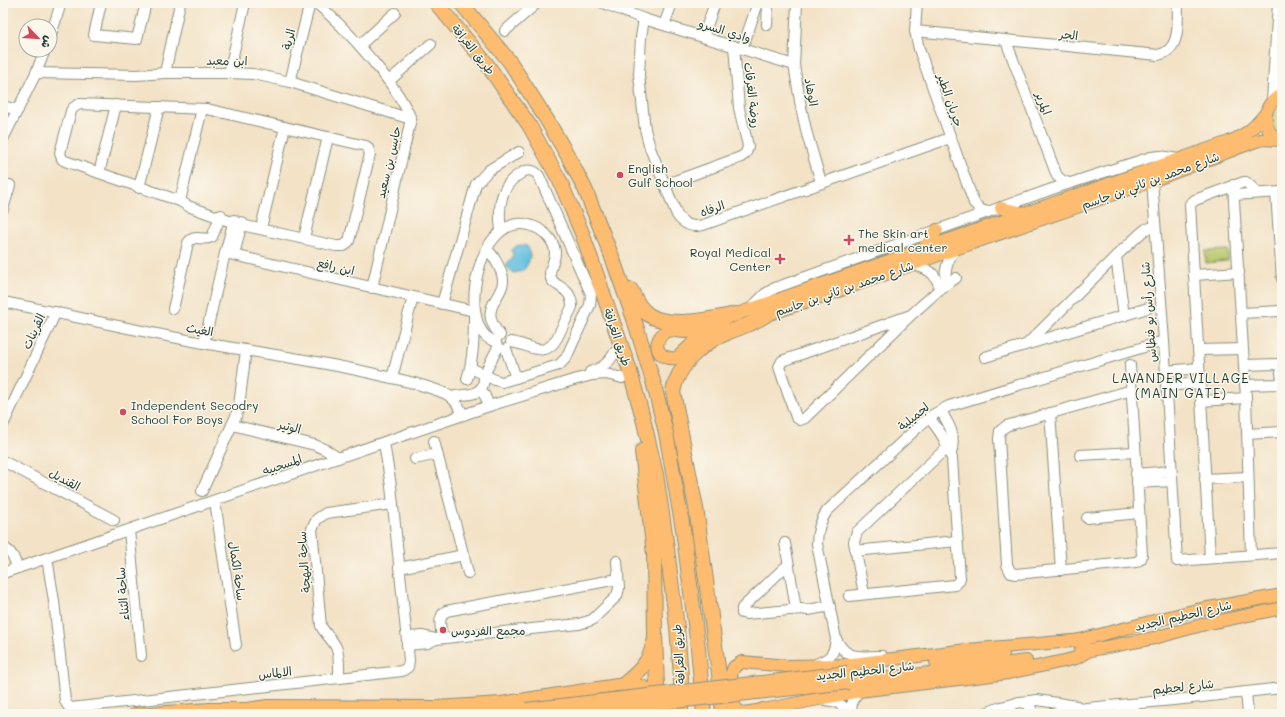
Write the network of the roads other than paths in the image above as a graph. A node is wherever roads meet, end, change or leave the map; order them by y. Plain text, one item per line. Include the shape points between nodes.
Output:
1 (61, 3) edge
2 (101, 3) edge
3 (146, 3) edge
4 (180, 3) edge
5 (245, 3) edge
6 (310, 3) edge
7 (436, 3) edge
8 (461, 3) edge
9 (537, 3) edge
10 (603, 3) edge
11 (672, 3) edge
12 (715, 3) edge
13 (758, 3) edge
14 (768, 3) edge
15 (797, 3) edge
16 (917, 3) edge
17 (1178, 3) edge
18 (1278, 3) edge
19 (320, 4) edge
20 (628, 8) edge
21 (395, 13) dead end
22 (56, 18) edge
23 (644, 19) junction
24 (664, 25) junction
25 (767, 25) dead end
26 (505, 31) dead end
27 (915, 31) junction
28 (703, 37) junction
29 (1006, 40) junction
30 (431, 44) dead end
31 (360, 45) junction
32 (738, 47) junction
33 (43, 58) edge
34 (794, 66) junction
35 (229, 72) junction
36 (36, 73) junction
37 (165, 73) junction
38 (389, 81) junction
39 (290, 82) junction
40 (1277, 98) edge
41 (116, 105) junction
42 (3, 106) edge
43 (159, 107) junction
44 (202, 108) junction
45 (18, 110) junction
46 (1266, 113) junction
47 (411, 119) junction
48 (285, 127) junction
49 (328, 137) junction
50 (950, 138) junction
51 (3, 139) edge
52 (1280, 141) edge
53 (519, 152) dead end
54 (1178, 159) junction
55 (99, 173) junction
56 (1057, 176) junction
57 (1152, 181) junction
58 (822, 182) junction
59 (1070, 183) junction
60 (10, 185) dead end
61 (664, 185) junction
62 (140, 188) junction
63 (1052, 190) junction
64 (1233, 190) junction
65 (1279, 193) edge
66 (180, 201) junction
67 (974, 203) junction
68 (1001, 208) junction
69 (3, 210) edge
70 (988, 212) junction
71 (1024, 213) junction
72 (220, 216) junction
73 (970, 218) junction
74 (238, 222) junction
75 (261, 228) junction
76 (501, 230) junction
77 (937, 230) junction
78 (1155, 231) junction
79 (304, 238) junction
80 (568, 242) junction
81 (554, 247) junction
82 (924, 248) junction
83 (955, 249) junction
84 (487, 250) junction
85 (229, 254) junction
86 (1116, 256) junction
87 (612, 257) junction
88 (912, 264) junction
89 (499, 267) junction
90 (479, 268) junction
91 (1239, 272) junction
92 (1194, 275) junction
93 (956, 278) dead end
94 (1282, 279) edge
95 (600, 284) junction
96 (943, 287) junction
97 (372, 288) junction
98 (413, 297) junction
99 (3, 302) edge
100 (442, 304) junction
101 (1148, 308) dead end
102 (174, 309) dead end
103 (474, 311) junction
104 (1280, 311) dead end
105 (56, 312) junction
106 (743, 312) junction
107 (1241, 313) junction
108 (766, 315) junction
109 (911, 315) junction
110 (1124, 316) junction
111 (564, 325) junction
112 (578, 332) junction
113 (1164, 341) junction
114 (204, 343) junction
115 (502, 344) junction
116 (1027, 344) junction
117 (246, 350) junction
118 (1198, 350) junction
119 (1243, 350) junction
120 (615, 352) junction
121 (985, 357) dead end
122 (1130, 365) dead end
123 (1244, 365) junction
124 (471, 368) junction
125 (1199, 368) junction
126 (1166, 371) junction
127 (486, 377) junction
128 (392, 378) junction
129 (516, 378) junction
130 (622, 378) junction
131 (467, 379) dead end
132 (1282, 380) edge
133 (570, 381) junction
134 (1200, 383) junction
135 (1245, 385) junction
136 (1166, 386) junction
137 (480, 389) junction
138 (1132, 390) junction
139 (451, 397) junction
140 (1246, 398) junction
141 (1201, 401) junction
142 (489, 406) junction
143 (941, 411) junction
144 (1050, 413) junction
145 (463, 415) junction
146 (929, 417) junction
147 (3, 425) edge
148 (232, 425) junction
149 (1282, 432) edge
150 (666, 433) junction
151 (1247, 434) junction
152 (434, 441) dead end
153 (384, 443) junction
154 (1135, 452) junction
155 (949, 453) junction
156 (437, 454) junction
157 (1080, 456) dead end
158 (338, 458) junction
159 (415, 459) dead end
160 (3, 461) edge
161 (1171, 471) junction
162 (1248, 477) junction
163 (1136, 478) junction
164 (1205, 479) junction
165 (1172, 481) junction
166 (202, 491) dead end
167 (660, 495) junction
168 (215, 501) junction
169 (393, 504) junction
170 (1139, 513) junction
171 (1086, 518) dead end
172 (114, 520) dead end
173 (129, 530) junction
174 (957, 541) junction
175 (785, 543) dead end
176 (702, 545) junction
177 (3, 546) edge
178 (856, 551) junction
179 (1282, 552) edge
180 (464, 555) junction
181 (1251, 555) junction
182 (46, 558) junction
183 (1210, 558) junction
184 (617, 562) dead end
185 (789, 565) junction
186 (399, 566) junction
187 (17, 568) junction
188 (1061, 570) junction
189 (468, 572) dead end
190 (3, 573) edge
191 (618, 579) junction
192 (864, 594) junction
193 (1282, 594) edge
194 (849, 596) dead end
195 (830, 604) junction
196 (1282, 608) edge
197 (799, 609) junction
198 (655, 634) junction
199 (439, 638) junction
200 (836, 639) junction
201 (407, 641) junction
202 (1086, 645) junction
203 (236, 646) dead end
204 (141, 656) dead end
205 (903, 658) junction
206 (811, 666) junction
207 (849, 677) junction
208 (339, 678) junction
209 (624, 684) junction
210 (1282, 688) edge
211 (859, 691) junction
212 (1243, 692) junction
213 (818, 699) junction
214 (1017, 703) junction
215 (1134, 707) edge
216 (1087, 708) junction
217 (247, 709) junction
218 (760, 712) edge
219 (135, 714) edge
220 (339, 714) edge
221 (442, 714) edge
222 (566, 714) edge
223 (652, 714) edge
224 (658, 714) edge
225 (665, 714) edge
226 (682, 714) edge
227 (704, 714) edge
228 (723, 714) edge
229 (851, 714) edge
230 (983, 714) edge
231 (1008, 714) edge
232 (1034, 714) edge
233 (1052, 714) edge
234 (1138, 714) edge
235 (1243, 714) edge
236 (1248, 714) edge

1 - 22 street
2 - 3 street via 94,34 137,39
4 - 37 street
5 - 35 street
6 - 39 street, الرية
7 - 95 highway, طريق الغرافة via 486,62 536,137 572,207
8 - 87 highway, طريق الغرافة via 510,62 547,120 584,189
9 - 26 street
10 - 20 street, وادي السرو
11 - 24 street
12 - 28 street
13 - 32 street
14 - 25 street
15 - 34 street, الوهاد
16 - 27 street, جريان الطير
17 - 29 street, الجر via 1175,42 1169,51 1154,56
18 - 40 street
19 - 31 street, حابس بن سعيد
20 - 23 street, وادي السرو
21 - 31 street
23 - 24 street, وادي السرو
23 - 61 street, الرفاه via 639,75 642,111 647,140
24 - 28 street, وادي السرو
27 - 29 street, الجر
27 - 50 street, جريان الطير
28 - 32 street, وادي السرو
29 - 56 street, المرير
30 - 38 street
31 - 38 street, حابس بن سعيد
32 - 34 street, وادي السرو
32 - 61 street, روضة الغرقات via 739,108 748,151 745,155
33 - 36 street
34 - 58 street, الوهاد via 807,134
35 - 37 street, ابن معبد
35 - 39 street, ابن معبد
36 - 37 street, ابن معبد
36 - 45 street
38 - 47 street, حابس بن سعيد
39 - 47 street, ابن معبد
40 - 46 main road, شارع محمد بن ثاني بن جاسم
41 - 43 street
41 - 55 street
41 - 55 street via 79,104 71,111 61,156 65,161
42 - 45 street
43 - 44 street
43 - 62 street
44 - 48 street
44 - 66 street
45 - 51 street
46 - 52 main road via 1267,128
46 - 54 main road, شارع محمد بن ثاني بن جاسم via 1256,126 1242,136
47 - 97 street, حابس بن سعيد
48 - 49 street
48 - 75 street
49 - 79 street
49 - 79 street via 363,144 369,151 349,242 340,246
50 - 58 street, الرفاه
50 - 67 street, جريان الطير
52 - 57 main road, شارع محمد بن ثاني بن جاسم via 1256,141
53 - 100 street via 488,170 476,184
54 - 59 street, شارع محمد بن ثاني بن جاسم via 1151,157
54 - 71 main road, شارع محمد بن ثاني بن جاسم
55 - 62 street
56 - 59 street
56 - 63 street
57 - 78 street, شارع رأس بو فنطاس
57 - 83 main road, شارع محمد بن ثاني بن جاسم
58 - 61 street, الرفاه via 695,226 680,220
59 - 63 street, شارع محمد بن ثاني بن جاسم
60 - 69 street
62 - 66 street
63 - 68 street, شارع محمد بن ثاني بن جاسم
64 - 65 street via 1241,182 1246,182 1258,193
64 - 91 street
64 - 92 street via 1195,200 1190,204
65 - 94 street
66 - 72 street
67 - 70 street via 981,210
67 - 73 street via 974,211
68 - 70 street, شارع محمد بن ثاني بن جاسم
68 - 71 main road
70 - 73 street, شارع محمد بن ثاني بن جاسم
71 - 82 main road, شارع محمد بن ثاني بن جاسم
72 - 74 street
72 - 102 street via 212,237 192,238 188,243
73 - 77 street, شارع محمد بن ثاني بن جاسم
74 - 75 street
74 - 85 street
75 - 79 street
76 - 80 street via 500,208 505,188 512,179 525,170 532,170 539,176
76 - 81 street via 511,225 532,226 546,235
76 - 84 street
77 - 82 main road
77 - 106 street, شارع محمد بن ثاني بن جاسم via 775,288
78 - 86 street via 1146,230
78 - 113 street, شارع رأس بو فنطاس
80 - 81 street
80 - 112 street via 591,297
81 - 111 street via 551,279 567,291 572,301
82 - 106 main road, شارع محمد بن ثاني بن جاسم
83 - 88 main road, شارع محمد بن ثاني بن جاسم
83 - 96 street via 946,270
84 - 89 street via 493,255
84 - 90 street
85 - 97 street, ابن رافع
85 - 114 street
86 - 110 street
86 - 116 street
87 - 106 highway via 641,308 650,316 673,322
87 - 150 highway, طريق الغرافة via 644,350
88 - 96 street via 932,273
88 - 108 main road, شارع محمد بن ثاني بن جاسم via 850,288
89 - 90 street
89 - 115 street via 504,281 490,313
90 - 103 street via 474,291
91 - 92 street
91 - 107 street
92 - 118 street
93 - 96 street
95 - 120 highway
95 - 167 highway, طريق الغرافة via 629,368
96 - 109 street
97 - 98 street, ابن رافع
98 - 100 street, ابن رافع
98 - 128 street
99 - 105 street, الغيث
100 - 103 street, ابن رافع
101 - 110 street
103 - 115 street via 484,334
103 - 124 street
104 - 107 street
105 - 114 street, الغيث
105 - 147 street, القرينات
106 - 108 main road, شارع محمد بن ثاني بن جاسم via 695,331 668,330 657,342 660,352 666,358 677,358 697,339
107 - 119 street
108 - 176 highway via 706,344 683,367 674,383 674,400
109 - 109 street via 805,418 800,420 796,417 779,367 782,360
110 - 116 street
111 - 112 street
111 - 115 street via 555,343 544,350 524,344
112 - 129 street via 562,363
113 - 126 street, شارع رأس بو فنطاس
113 - 143 street, لجميلية via 949,406
114 - 117 street, الغيث
115 - 127 street
115 - 129 street
116 - 121 street
117 - 128 street, الغيث
117 - 148 street via 239,406
118 - 119 street
118 - 125 street
119 - 123 street
120 - 130 highway
120 - 133 street, المسحبيه via 600,369
122 - 138 street
123 - 132 street via 1280,364
123 - 135 street
124 - 127 street
124 - 131 street
125 - 126 street
125 - 134 street
126 - 136 street, شارع رأس بو فنطاس
127 - 129 street via 502,382
127 - 137 street
128 - 139 street, الغيث via 439,391
130 - 133 street, المسحبيه via 602,374
130 - 198 highway via 640,431 654,554
132 - 135 street via 1280,384
133 - 142 street, المسحبيه
134 - 136 street
134 - 141 street
135 - 140 street
136 - 161 street, شارع رأس بو فنطاس
137 - 139 street via 469,395
137 - 142 street
138 - 144 street
138 - 154 street
139 - 145 street
140 - 141 street
140 - 151 street
141 - 164 street
142 - 145 street, المسحبيه
143 - 146 street, لجميلية
143 - 155 street via 952,432 953,445
144 - 188 street
144 - 188 street via 1006,426 1000,431 1007,565 1008,571 1016,574
145 - 153 street, المسحبيه
146 - 155 street via 944,438
146 - 195 street, لجميلية via 823,517 817,533 817,544
148 - 158 street, الوتير via 315,446
148 - 166 street
149 - 151 street
150 - 176 highway
150 - 227 highway, طريق الغرافة via 683,528
151 - 162 street
152 - 156 street
153 - 158 street, المسحبيه
153 - 169 street, الالماس
154 - 157 street
154 - 163 street
155 - 174 street
155 - 178 street via 940,454 859,529 854,539
156 - 159 street
156 - 180 street
158 - 168 street, المسحبيه
160 - 172 street, القنديل
161 - 163 street
161 - 165 street, شارع رأس بو فنطاس
162 - 164 street
162 - 181 street
163 - 165 street
163 - 170 street
164 - 183 street
165 - 183 street, شارع رأس بو فنطاس via 1177,561
167 - 225 highway
167 - 226 highway, طريق الغرافة via 677,627
168 - 173 street, المسحبيه
168 - 203 street, ساحة الكمال
169 - 186 street, الالماس
169 - 208 street, ساحة البهجة via 326,513 317,519 312,529 321,626 338,652
170 - 171 street
170 - 188 street via 1142,554 1139,561
173 - 182 street, المسحبيه
173 - 204 street, ساحة الثناء
174 - 178 street
174 - 192 street via 960,578 955,585
175 - 185 street
176 - 228 highway
177 - 187 street via 14,557
178 - 192 street
179 - 181 street
180 - 186 street
180 - 189 street
181 - 183 street
182 - 187 street, المسحبيه
182 - 208 street, الالماس via 54,601 65,701 71,708
184 - 191 street
185 - 197 street
185 - 197 street via 741,610 746,614
186 - 201 street, الالماس
187 - 190 street, المسحبيه
191 - 199 street via 446,610 440,618
191 - 199 street via 619,591 615,598 592,620 584,624
192 - 194 street
193 - 202 main road, شارع الحطيم الجديد via 1197,610
195 - 197 street
195 - 200 street, لجميلية
196 - 202 main road, شارع الحطيم الجديد via 1154,638
198 - 209 highway via 645,665
198 - 224 highway
199 - 201 street via 423,636
200 - 205 street, لجميلية via 843,651 853,656
200 - 206 street via 831,656
201 - 208 street, الالماس via 409,663 405,670
202 - 205 main road via 968,650
202 - 207 main road, شارع الحطيم الجديد
202 - 211 main road via 1076,658 1008,673
205 - 206 main road via 851,665
206 - 218 main road via 742,662 734,667 731,675 735,708 743,712
207 - 221 main road, شارع الحطيم الجديد, bridge via 526,709
207 - 222 main road, شارع الحطيم الجديد, bridge
209 - 217 main road via 501,703 436,707 267,706
209 - 223 main road via 639,685 650,691 654,703
210 - 212 street, شارع لحطيم
211 - 213 main road
211 - 229 street via 852,701
212 - 215 street, شارع لحطيم
212 - 235 street
212 - 236 street
213 - 218 main road
213 - 229 street via 837,702
214 - 216 street, شارع لحطيم via 1038,700
214 - 230 street, شارع لحطيم
214 - 231 street via 1009,708
214 - 232 street via 1029,705
215 - 216 street, شارع لحطيم
215 - 234 street
216 - 233 street, شارع لحطيم
217 - 219 main road
217 - 220 main road

